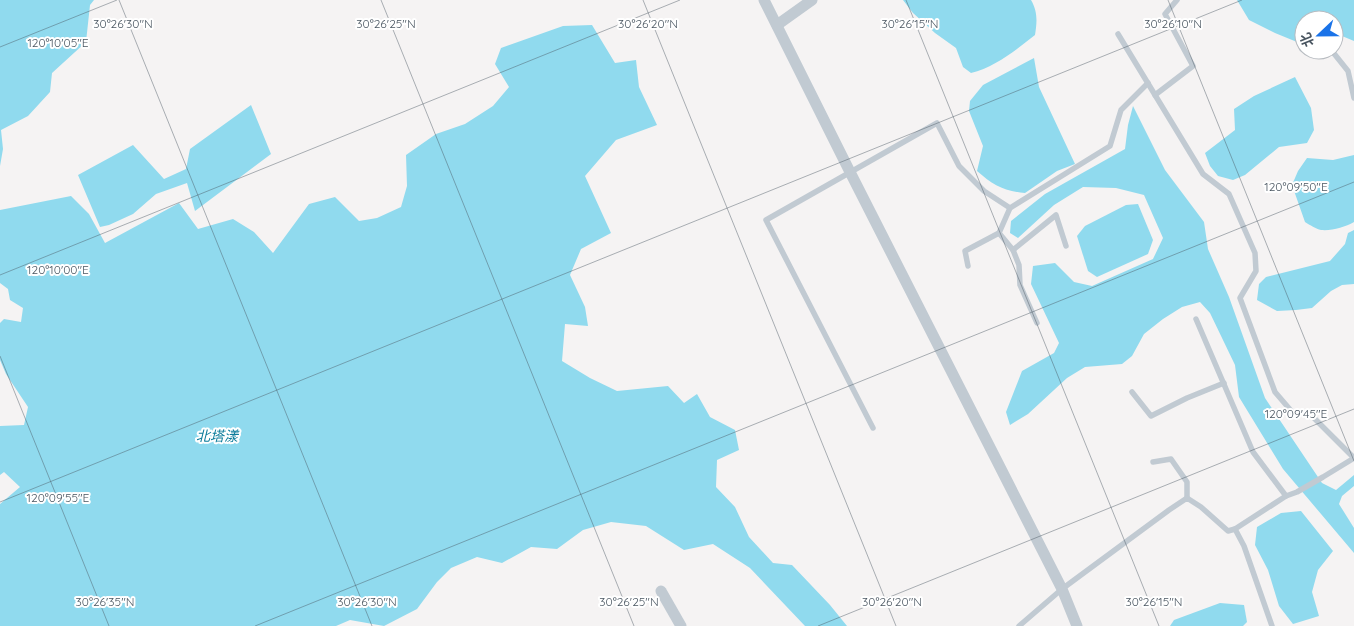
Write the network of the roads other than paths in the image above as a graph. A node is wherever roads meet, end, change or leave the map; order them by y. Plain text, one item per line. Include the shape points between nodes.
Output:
1 (764, 0) edge
2 (812, 0) edge
3 (1177, 0) edge
4 (777, 26) junction
5 (1118, 34) dead end
6 (1339, 60) edge
7 (1148, 83) junction
8 (1155, 95) junction
9 (1354, 98) edge
10 (850, 172) junction
11 (1010, 208) junction
12 (999, 233) junction
13 (1066, 246) dead end
14 (1013, 250) junction
15 (968, 266) dead end
16 (1196, 319) dead end
17 (1037, 323) dead end
18 (1224, 383) junction
19 (1132, 392) dead end
20 (873, 428) dead end
21 (1354, 458) edge
22 (1153, 462) dead end
23 (1286, 496) junction
24 (1188, 498) junction
25 (1235, 529) junction
26 (1062, 590) junction
27 (661, 591) dead end
28 (681, 626) edge
29 (1019, 626) edge
30 (1077, 626) edge
31 (1272, 626) edge

1 - 4 street
2 - 4 street
3 - 8 lane via 1165,14 1193,66
4 - 10 street
5 - 7 lane
6 - 9 lane via 1348,71
7 - 8 lane
7 - 11 lane via 1121,110 1110,146
8 - 21 lane via 1203,174 1229,194 1255,253 1256,271 1240,298 1275,392 1293,413 1309,413
10 - 11 lane via 937,123 959,166 984,191
10 - 20 lane via 766,220
10 - 26 street
11 - 12 lane
12 - 14 lane
12 - 15 lane via 965,250
13 - 14 lane via 1056,215
14 - 17 lane via 1019,265 1020,285
16 - 18 lane
18 - 19 lane via 1151,416
18 - 23 lane via 1253,452
21 - 23 lane
22 - 24 lane via 1171,459 1187,482
23 - 25 lane
24 - 25 lane via 1228,531
24 - 26 lane
25 - 31 lane
26 - 29 lane
26 - 30 street
27 - 28 street

